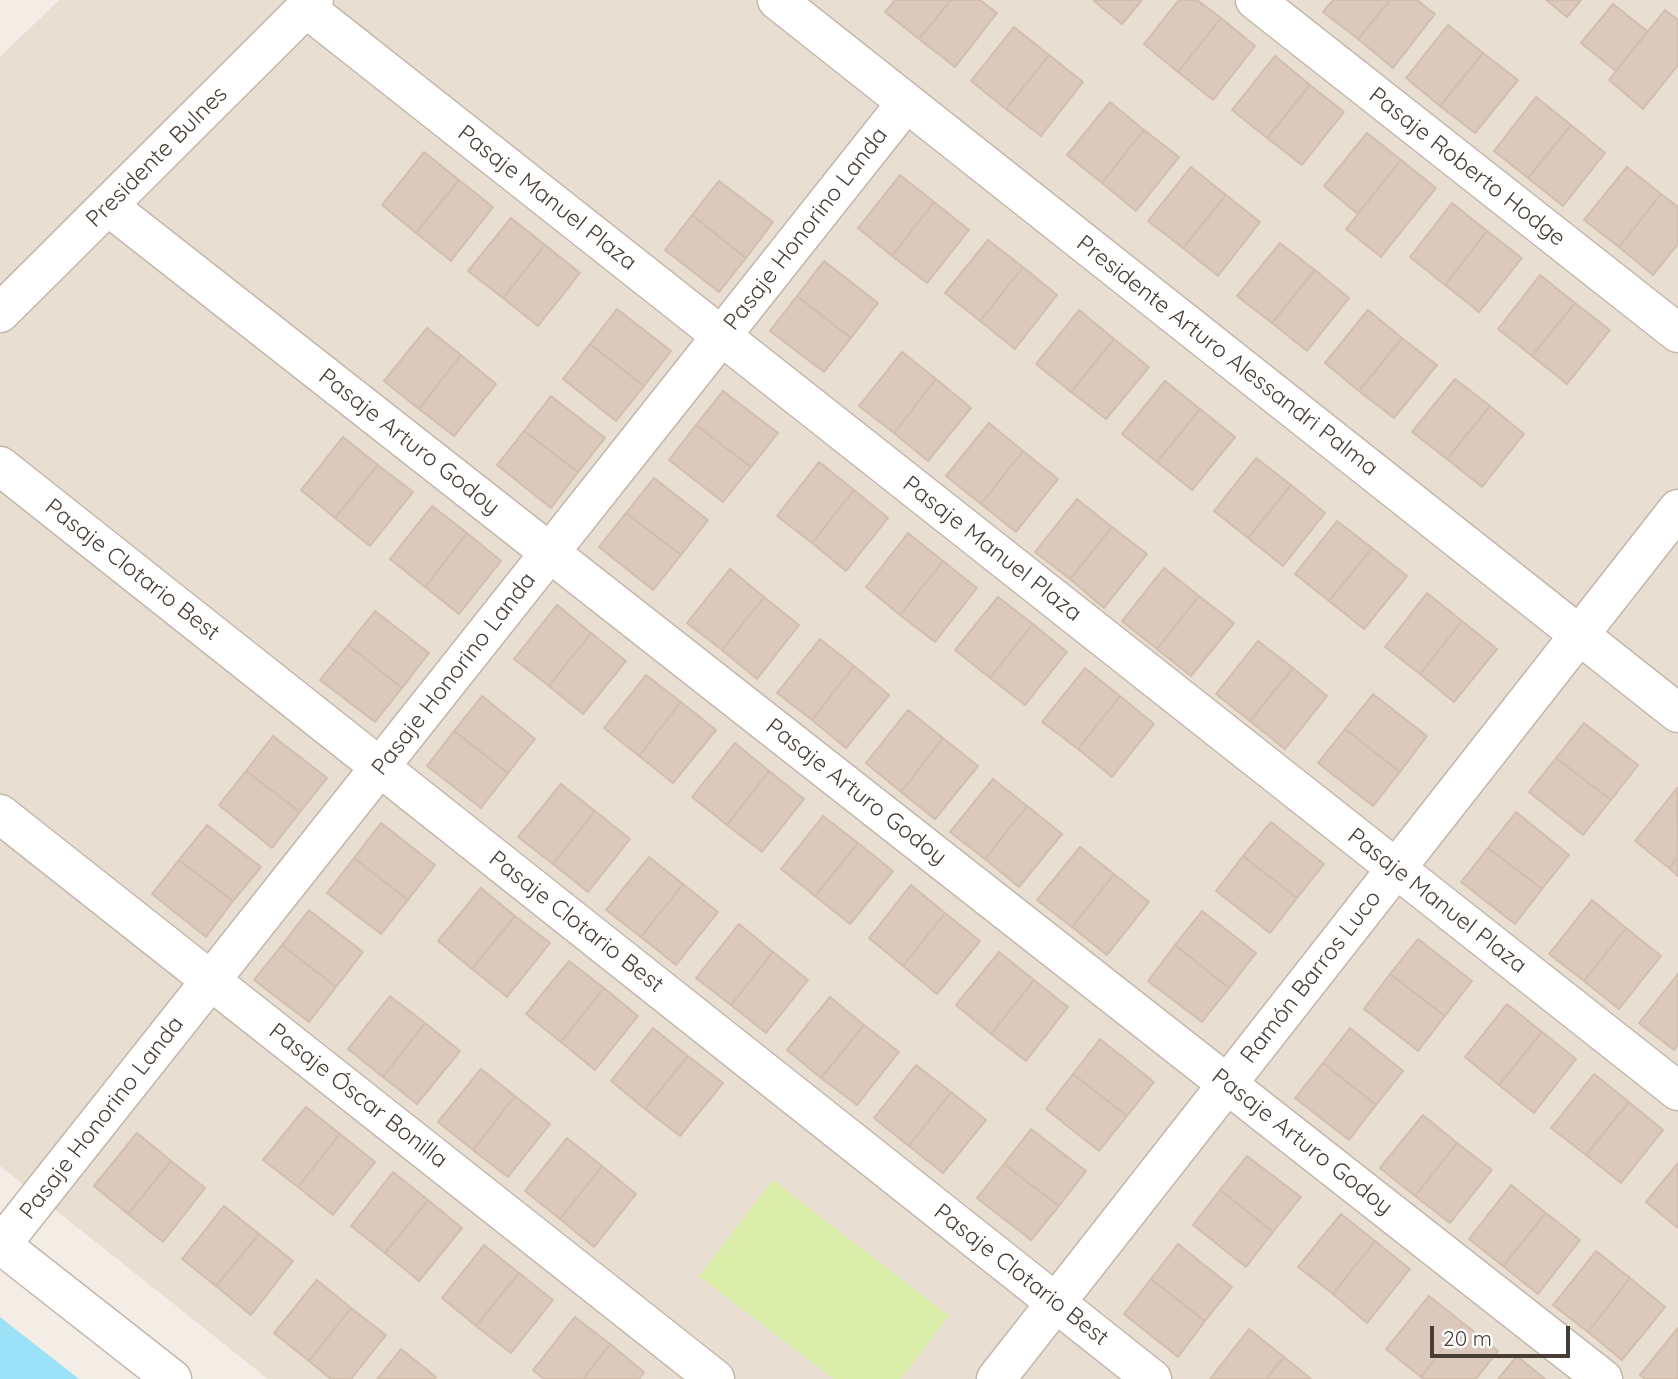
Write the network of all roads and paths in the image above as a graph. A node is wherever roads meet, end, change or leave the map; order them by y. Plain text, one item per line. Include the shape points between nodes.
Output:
1 (777, 0) edge
2 (1255, 0) edge
3 (310, 4) edge
4 (906, 103) junction
5 (108, 206) junction
6 (0, 313) edge
7 (1678, 333) edge
8 (722, 335) junction
9 (0, 466) edge
10 (1678, 509) edge
11 (550, 553) junction
12 (1579, 635) junction
13 (1678, 713) edge
14 (380, 767) junction
15 (0, 814) edge
16 (1396, 869) junction
17 (211, 980) junction
18 (1227, 1084) junction
19 (1678, 1091) edge
20 (1, 1245) edge
21 (1056, 1302) junction
22 (172, 1379) edge
23 (715, 1379) edge
24 (996, 1379) edge
25 (1152, 1379) edge
26 (1603, 1379) edge

1 - 4 street, Presidente Arturo Alessandri Palma
2 - 7 street, Pasaje Roberto Hodge
3 - 5 street, Presidente Bulnes
3 - 8 street, Pasaje Manuel Plaza
4 - 8 street, Pasaje Honorino Landa
4 - 12 street, Presidente Arturo Alessandri Palma
5 - 6 street, Presidente Bulnes
5 - 11 street, Pasaje Arturo Godoy
8 - 11 street, Pasaje Honorino Landa
8 - 16 street, Pasaje Manuel Plaza
9 - 14 street, Pasaje Clotario Best
10 - 12 street, Ramón Barros Luco
11 - 14 street, Pasaje Honorino Landa
11 - 18 street, Pasaje Arturo Godoy
12 - 13 street, Presidente Arturo Alessandri Palma
12 - 16 street, Ramón Barros Luco
14 - 17 street, Pasaje Honorino Landa
14 - 21 street, Pasaje Clotario Best
15 - 17 street, Pasaje Óscar Bonilla
16 - 18 street, Ramón Barros Luco
16 - 19 street, Pasaje Manuel Plaza
17 - 20 street, Pasaje Honorino Landa
17 - 23 street, Pasaje Óscar Bonilla
18 - 21 street, Ramón Barros Luco
18 - 26 street, Pasaje Arturo Godoy
20 - 22 street
21 - 24 street, Ramón Barros Luco
21 - 25 street, Pasaje Clotario Best

